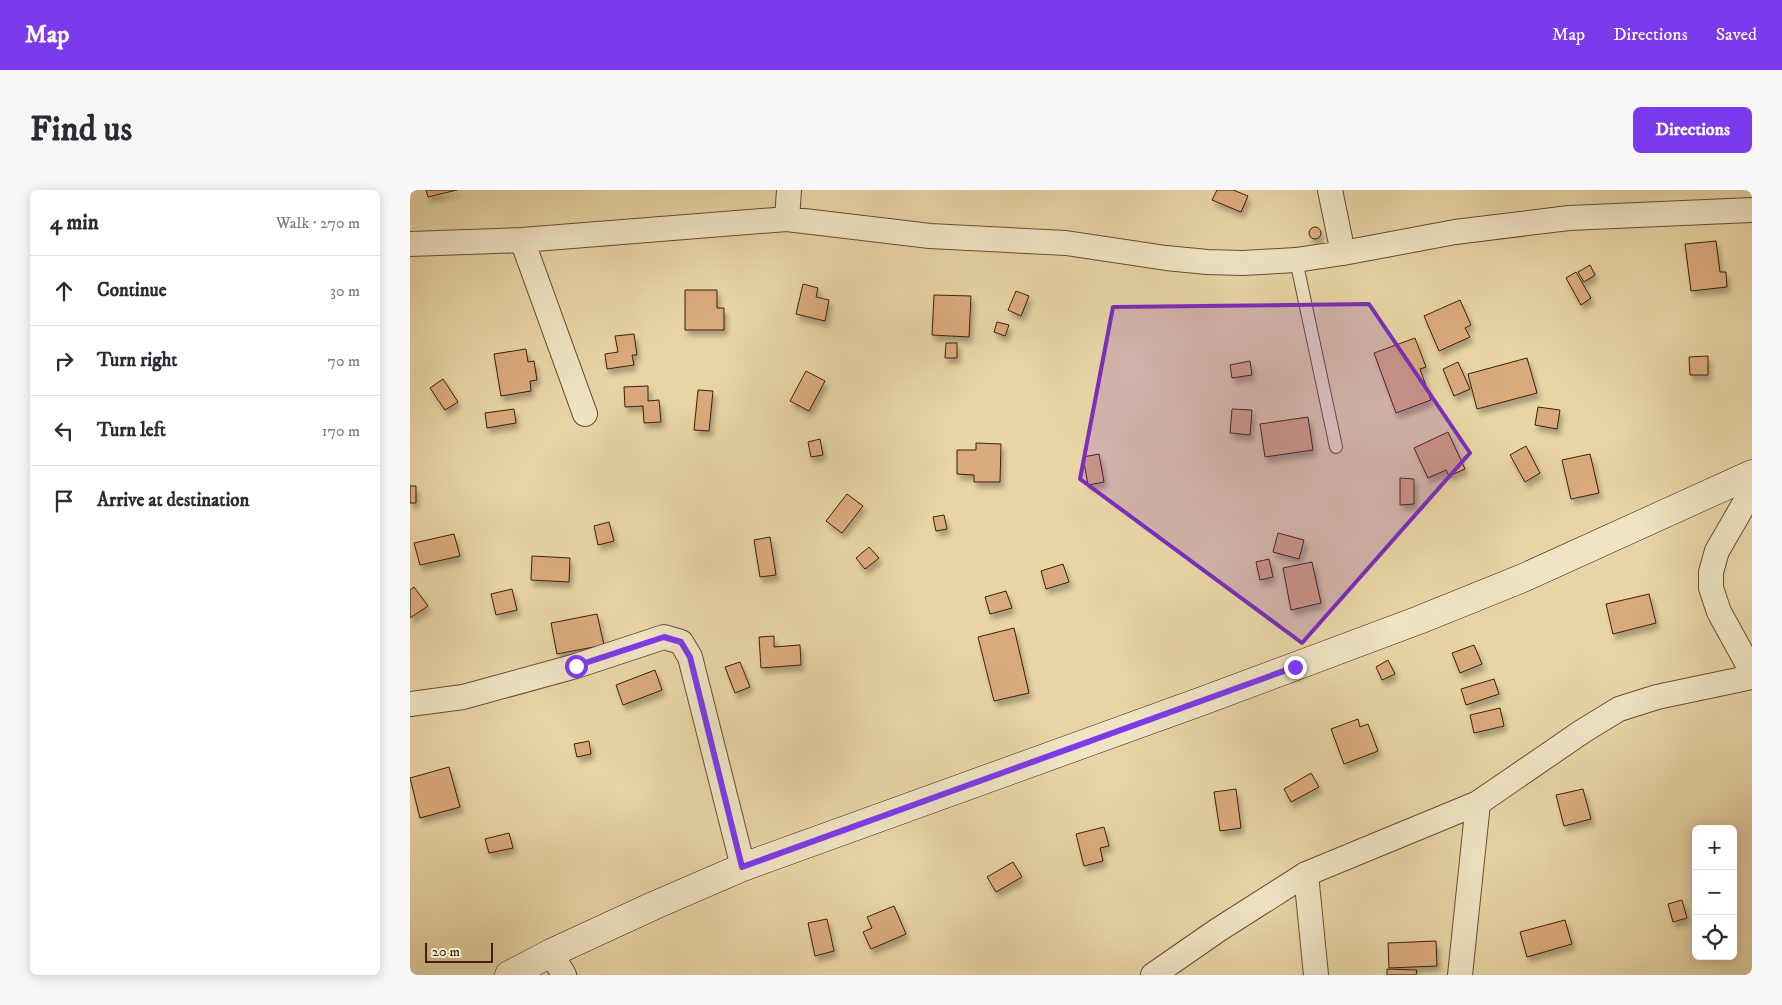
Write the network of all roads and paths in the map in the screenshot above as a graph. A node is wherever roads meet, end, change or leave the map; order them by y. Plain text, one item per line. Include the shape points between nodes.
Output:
1 (789, 190) edge
2 (1330, 190) edge
3 (1752, 210) edge
4 (787, 219) junction
5 (522, 240) junction
6 (410, 244) edge
7 (1343, 253) junction
8 (1296, 260) junction
9 (585, 414) dead end
10 (1336, 447) dead end
11 (1748, 489) edge
12 (1752, 672) edge
13 (1752, 678) edge
14 (410, 704) edge
15 (1478, 803) junction
16 (742, 867) junction
17 (1306, 874) junction
18 (558, 964) edge
19 (509, 975) edge
20 (1153, 975) edge
21 (1316, 975) edge
22 (1460, 975) edge

1 - 4 street
2 - 7 street
3 - 7 street via 1569,218 1454,232
4 - 5 street
4 - 8 street via 930,236 1066,243 1207,262
5 - 6 street
5 - 9 street
7 - 8 street
8 - 10 lane
11 - 12 street via 1717,551 1711,572 1711,588 1719,612
11 - 16 street via 1419,620
13 - 15 street via 1657,696 1619,708
14 - 16 street via 463,698 664,637 681,642 690,657
15 - 17 street
15 - 22 street
16 - 18 street via 653,906
17 - 20 street
17 - 21 street
18 - 19 street

